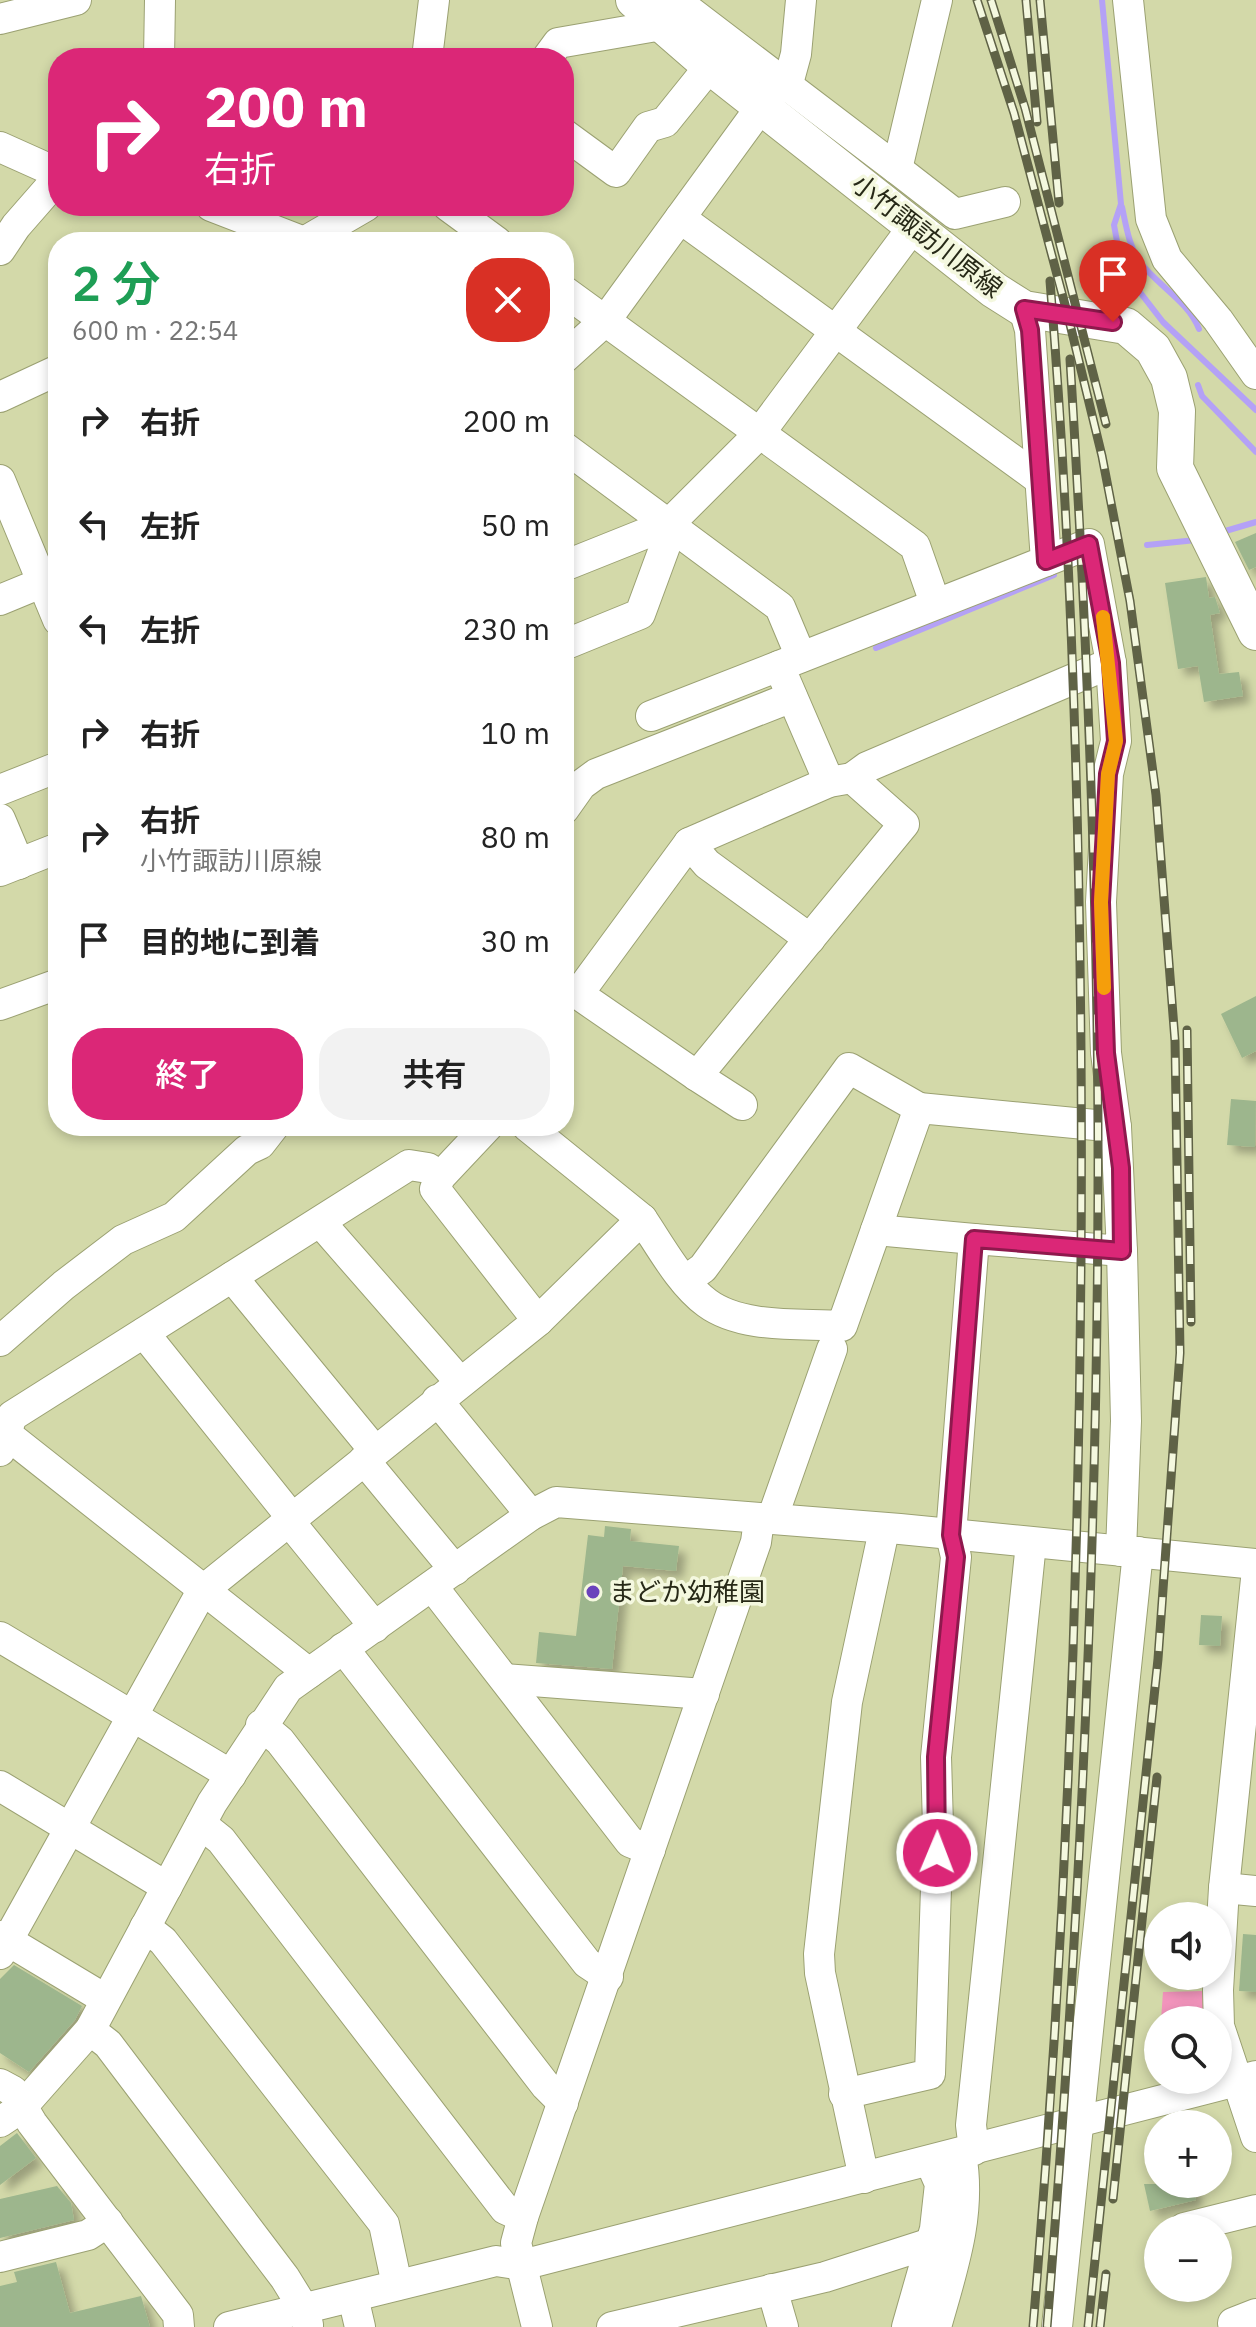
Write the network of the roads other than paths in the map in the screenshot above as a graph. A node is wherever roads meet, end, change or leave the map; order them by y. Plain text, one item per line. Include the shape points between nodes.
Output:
1 (76, 0) edge
2 (160, 0) edge
3 (434, 0) edge
4 (801, 0) edge
5 (937, 0) edge
6 (1128, 0) edge
7 (659, 9) edge
8 (0, 19) edge
9 (159, 48) edge
10 (428, 48) edge
11 (554, 48) edge
12 (710, 66) junction
13 (776, 91) junction
14 (574, 141) edge
15 (0, 147) edge
16 (897, 169) junction
17 (48, 170) edge
18 (48, 188) edge
19 (1005, 202) dead end
20 (237, 216) edge
21 (349, 216) edge
22 (462, 216) edge
23 (680, 218) junction
24 (913, 227) junction
25 (278, 232) edge
26 (321, 232) edge
27 (483, 232) edge
28 (0, 250) edge
29 (574, 298) edge
30 (1024, 309) junction
31 (605, 321) junction
32 (835, 332) junction
33 (574, 349) edge
34 (1256, 374) edge
35 (48, 375) edge
36 (0, 397) edge
37 (759, 434) junction
38 (574, 454) edge
39 (1039, 479) junction
40 (0, 480) edge
41 (669, 524) junction
42 (1046, 561) junction
43 (574, 562) edge
44 (48, 575) edge
45 (48, 580) edge
46 (0, 600) edge
47 (935, 603) junction
48 (1251, 609) edge
49 (574, 641) edge
50 (790, 661) junction
51 (1111, 663) junction
52 (792, 697) junction
53 (651, 716) dead end
54 (48, 771) edge
55 (841, 780) junction
56 (0, 790) edge
57 (574, 795) edge
58 (0, 819) edge
59 (689, 843) junction
60 (48, 852) edge
61 (9, 868) edge
62 (810, 939) junction
63 (574, 985) edge
64 (48, 988) edge
65 (574, 991) edge
66 (0, 1005) edge
67 (697, 1076) junction
68 (742, 1105) dead end
69 (919, 1108) junction
70 (1116, 1127) junction
71 (266, 1136) edge
72 (479, 1136) edge
73 (539, 1136) edge
74 (440, 1177) junction
75 (642, 1219) junction
76 (321, 1223) junction
77 (876, 1230) junction
78 (974, 1239) junction
79 (1122, 1251) junction
80 (232, 1277) junction
81 (685, 1281) junction
82 (538, 1321) junction
83 (144, 1333) junction
84 (0, 1341) edge
85 (832, 1349) dead end
86 (449, 1391) junction
87 (1, 1438) edge
88 (369, 1456) junction
89 (531, 1515) junction
90 (290, 1519) junction
91 (765, 1520) junction
92 (884, 1530) junction
93 (951, 1535) junction
94 (1031, 1543) junction
95 (1130, 1552) junction
96 (1256, 1564) edge
97 (444, 1578) junction
98 (1256, 1579) edge
99 (202, 1591) junction
100 (375, 1627) junction
101 (0, 1637) edge
102 (343, 1648) junction
103 (309, 1673) junction
104 (505, 1679) junction
105 (704, 1694) junction
106 (132, 1717) junction
107 (261, 1725) junction
108 (231, 1775) junction
109 (0, 1786) edge
110 (201, 1824) junction
111 (70, 1829) junction
112 (650, 1850) junction
113 (167, 1887) junction
114 (1224, 1888) junction
115 (1256, 1891) edge
116 (145, 1927) junction
117 (2, 1943) edge
118 (608, 1977) junction
119 (105, 1999) junction
120 (90, 2030) junction
121 (1248, 2078) edge
122 (0, 2084) edge
123 (844, 2094) junction
124 (563, 2103) junction
125 (10, 2115) edge
126 (1077, 2122) junction
127 (1256, 2137) edge
128 (968, 2152) junction
129 (930, 2161) junction
130 (864, 2178) junction
131 (1256, 2210) edge
132 (1232, 2216) edge
133 (523, 2217) junction
134 (108, 2222) junction
135 (931, 2243) junction
136 (0, 2257) edge
137 (522, 2265) junction
138 (397, 2285) junction
139 (772, 2289) junction
140 (353, 2297) junction
141 (306, 2318) edge
142 (696, 2318) edge
143 (179, 2327) edge
144 (229, 2327) edge
145 (360, 2327) edge
146 (537, 2327) edge
147 (612, 2327) edge
148 (783, 2327) edge
149 (907, 2327) edge
150 (936, 2327) edge
151 (1057, 2327) edge

1 - 8 street
2 - 9 street
3 - 10 street
4 - 13 street via 796,54
5 - 16 street
6 - 34 street via 1151,219 1167,259
7 - 11 street
7 - 12 main road, 小竹諏訪川原線
7 - 13 street
12 - 13 main road, 小竹諏訪川原線
12 - 14 street via 665,122 648,127 616,172
13 - 16 street
13 - 23 street
13 - 24 main road, 小竹諏訪川原線
15 - 17 street
16 - 19 street via 955,214
18 - 28 street
20 - 25 street
21 - 26 street
22 - 27 street
23 - 31 street
23 - 32 street
24 - 30 main road, 小竹諏訪川原線
24 - 32 street
29 - 31 street
30 - 39 street via 1030,330
30 - 48 main road, 小竹諏訪川原線 via 1126,326 1153,349 1169,378 1177,411 1175,468
31 - 33 street
31 - 37 street
32 - 37 street
32 - 39 street
35 - 36 street
37 - 41 street
37 - 47 street via 915,546
38 - 41 street
39 - 42 street
40 - 44 street
41 - 43 street
41 - 49 street via 640,614
41 - 50 street via 780,607
42 - 47 street
42 - 51 street via 1089,544
45 - 46 street
47 - 50 street
50 - 52 street
50 - 53 street
51 - 55 street
51 - 70 street via 1116,741 1108,774 1101,902 1106,1053
52 - 55 street
52 - 57 street via 596,774
54 - 56 street
55 - 59 street
55 - 62 street via 904,824
58 - 61 street
59 - 62 street via 707,864
59 - 63 street
60 - 61 street
62 - 67 street
64 - 66 street
65 - 67 street
67 - 68 street
69 - 70 street
69 - 77 street
69 - 81 street via 849,1068 703,1268
70 - 79 street
71 - 84 street via 174,1217 123,1240
72 - 74 street
73 - 75 street
74 - 76 street via 428,1168 409,1165
74 - 82 street via 435,1189
75 - 81 street
75 - 82 street
76 - 80 street
76 - 86 street
77 - 78 street
77 - 81 street via 842,1326 728,1314 707,1304
78 - 79 street
78 - 93 street
79 - 95 street
80 - 83 street
80 - 88 street
82 - 86 street
83 - 87 street via 12,1416
83 - 90 street
85 - 91 street
86 - 88 street
86 - 89 street
87 - 99 street
88 - 90 street
88 - 97 street
89 - 91 street via 556,1502
89 - 97 street
90 - 99 street
90 - 100 street
91 - 92 street
91 - 105 street
92 - 93 street
92 - 123 street via 847,1702 819,1954
93 - 94 street
93 - 123 street via 956,1557 936,1757 930,2074
94 - 95 street
94 - 128 street
95 - 96 street
95 - 126 street
97 - 100 street
97 - 104 street
98 - 114 street
99 - 103 street
99 - 106 street
100 - 102 street
101 - 106 street
102 - 103 street
102 - 118 street via 587,1963
103 - 107 street via 288,1688
104 - 105 street
104 - 112 street via 630,1842
105 - 112 street
106 - 108 street
106 - 111 street
107 - 108 street
107 - 124 street via 280,1741
108 - 110 street
109 - 111 street
110 - 113 street
110 - 133 street via 221,1840 505,2209
111 - 113 street
111 - 117 street
112 - 118 street
113 - 116 street
114 - 115 street
114 - 121 street via 1219,2026
116 - 119 street
116 - 138 street via 163,1941 384,2224
117 - 119 street
118 - 124 street
119 - 120 street
120 - 125 street
120 - 141 street via 108,2044 285,2278
121 - 126 street
121 - 127 street
122 - 125 street via 13,2091
123 - 130 street
124 - 133 street
125 - 134 street
126 - 128 street
126 - 151 street
128 - 129 street
128 - 150 street via 963,2231
129 - 130 street
129 - 135 street via 940,2184
130 - 137 street
131 - 132 street
133 - 137 street via 516,2243
134 - 136 street via 88,2235
134 - 143 street via 178,2315
135 - 139 street
135 - 149 street
137 - 138 street via 496,2261
137 - 146 street
138 - 140 street
139 - 142 street
139 - 148 street
140 - 141 street
140 - 145 street
141 - 144 street
142 - 147 street

